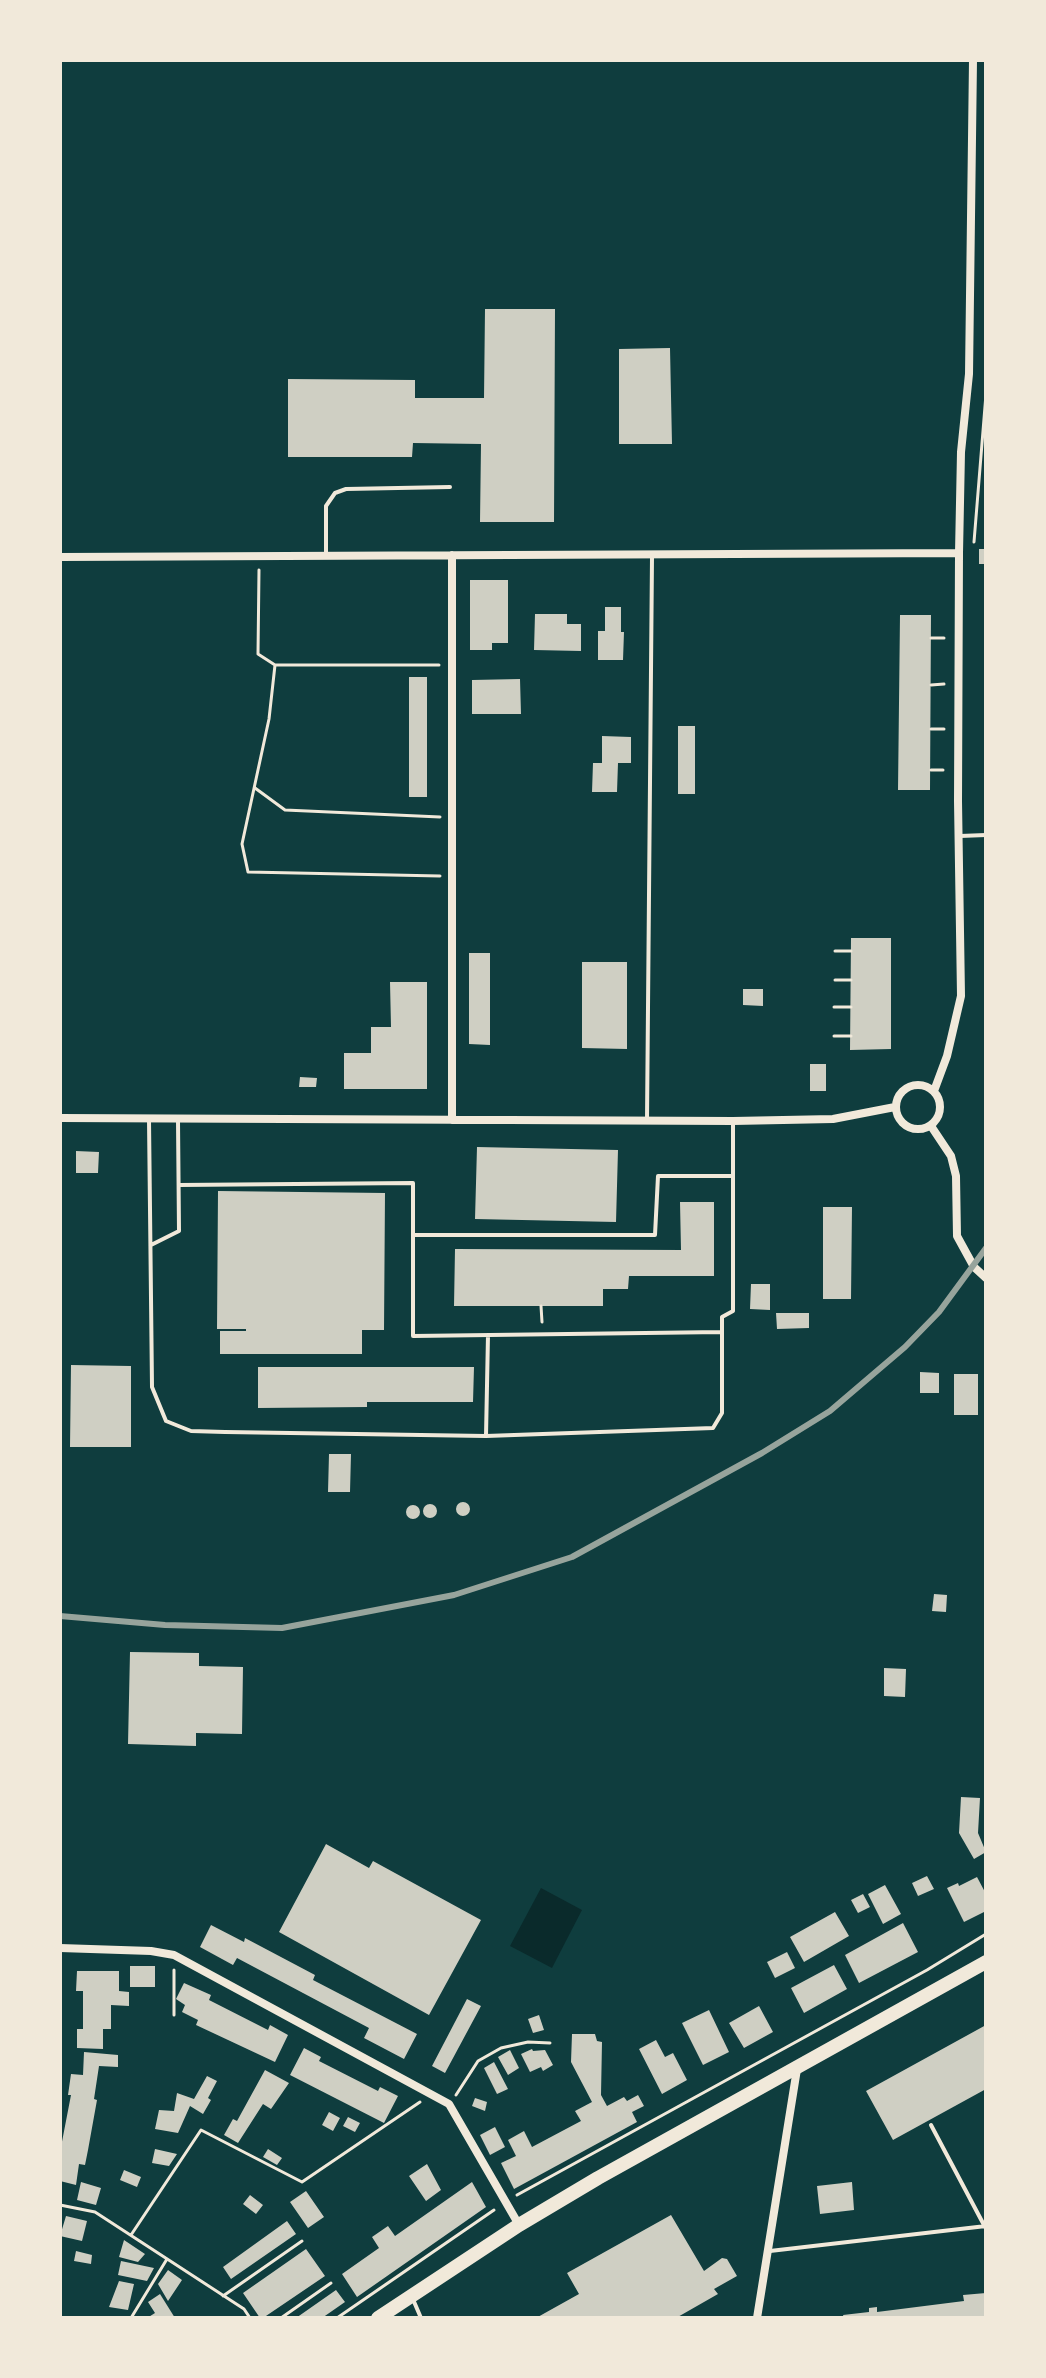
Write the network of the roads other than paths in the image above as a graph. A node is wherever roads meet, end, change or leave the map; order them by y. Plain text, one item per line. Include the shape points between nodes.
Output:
1 (973, 60) edge
2 (450, 487) dead end
3 (959, 553) junction
4 (652, 554) junction
5 (452, 555) junction
6 (326, 556) junction
7 (60, 557) edge
8 (986, 835) edge
9 (958, 836) junction
10 (934, 1091) junction
11 (895, 1107) junction
12 (60, 1118) edge
13 (149, 1118) junction
14 (178, 1118) junction
15 (452, 1120) junction
16 (647, 1121) junction
17 (733, 1121) junction
18 (931, 1126) junction
19 (733, 1176) junction
20 (179, 1185) junction
21 (413, 1235) junction
22 (151, 1245) junction
23 (986, 1278) edge
24 (722, 1332) junction
25 (488, 1335) junction
26 (486, 1436) junction
27 (60, 1948) edge
28 (986, 1962) edge
29 (797, 2069) junction
30 (931, 2125) dead end
31 (519, 2225) junction
32 (986, 2226) edge
33 (768, 2251) junction
34 (411, 2295) junction
35 (378, 2318) edge
36 (421, 2318) edge
37 (757, 2318) edge

1 - 3 street via 969,374
2 - 6 lane via 335,493 326,506
3 - 4 street
3 - 9 street
4 - 5 street
4 - 16 lane
5 - 6 street
5 - 15 street
6 - 7 street
8 - 9 lane
9 - 10 street via 961,996
10 - 11 street via 912,1085 903,1090
10 - 18 street via 940,1104
11 - 17 street via 833,1119
11 - 18 street via 909,1129
12 - 13 street
13 - 14 street
13 - 22 lane
14 - 15 street
14 - 20 lane
15 - 16 street
16 - 17 street
17 - 19 lane
18 - 23 street via 954,1166 957,1236
19 - 21 lane via 658,1176 655,1235
19 - 24 lane via 733,1311 722,1317
20 - 21 lane via 413,1183
20 - 22 lane via 179,1231
21 - 25 lane via 413,1336
22 - 26 lane via 152,1387 166,1421 191,1431
24 - 25 lane
24 - 26 lane via 722,1413 713,1428
25 - 26 lane
27 - 31 street via 174,1955 449,2104
28 - 29 main road
29 - 31 main road
29 - 33 street
30 - 32 lane
31 - 34 main road
32 - 33 lane
33 - 37 street
34 - 35 main road
34 - 36 lane

